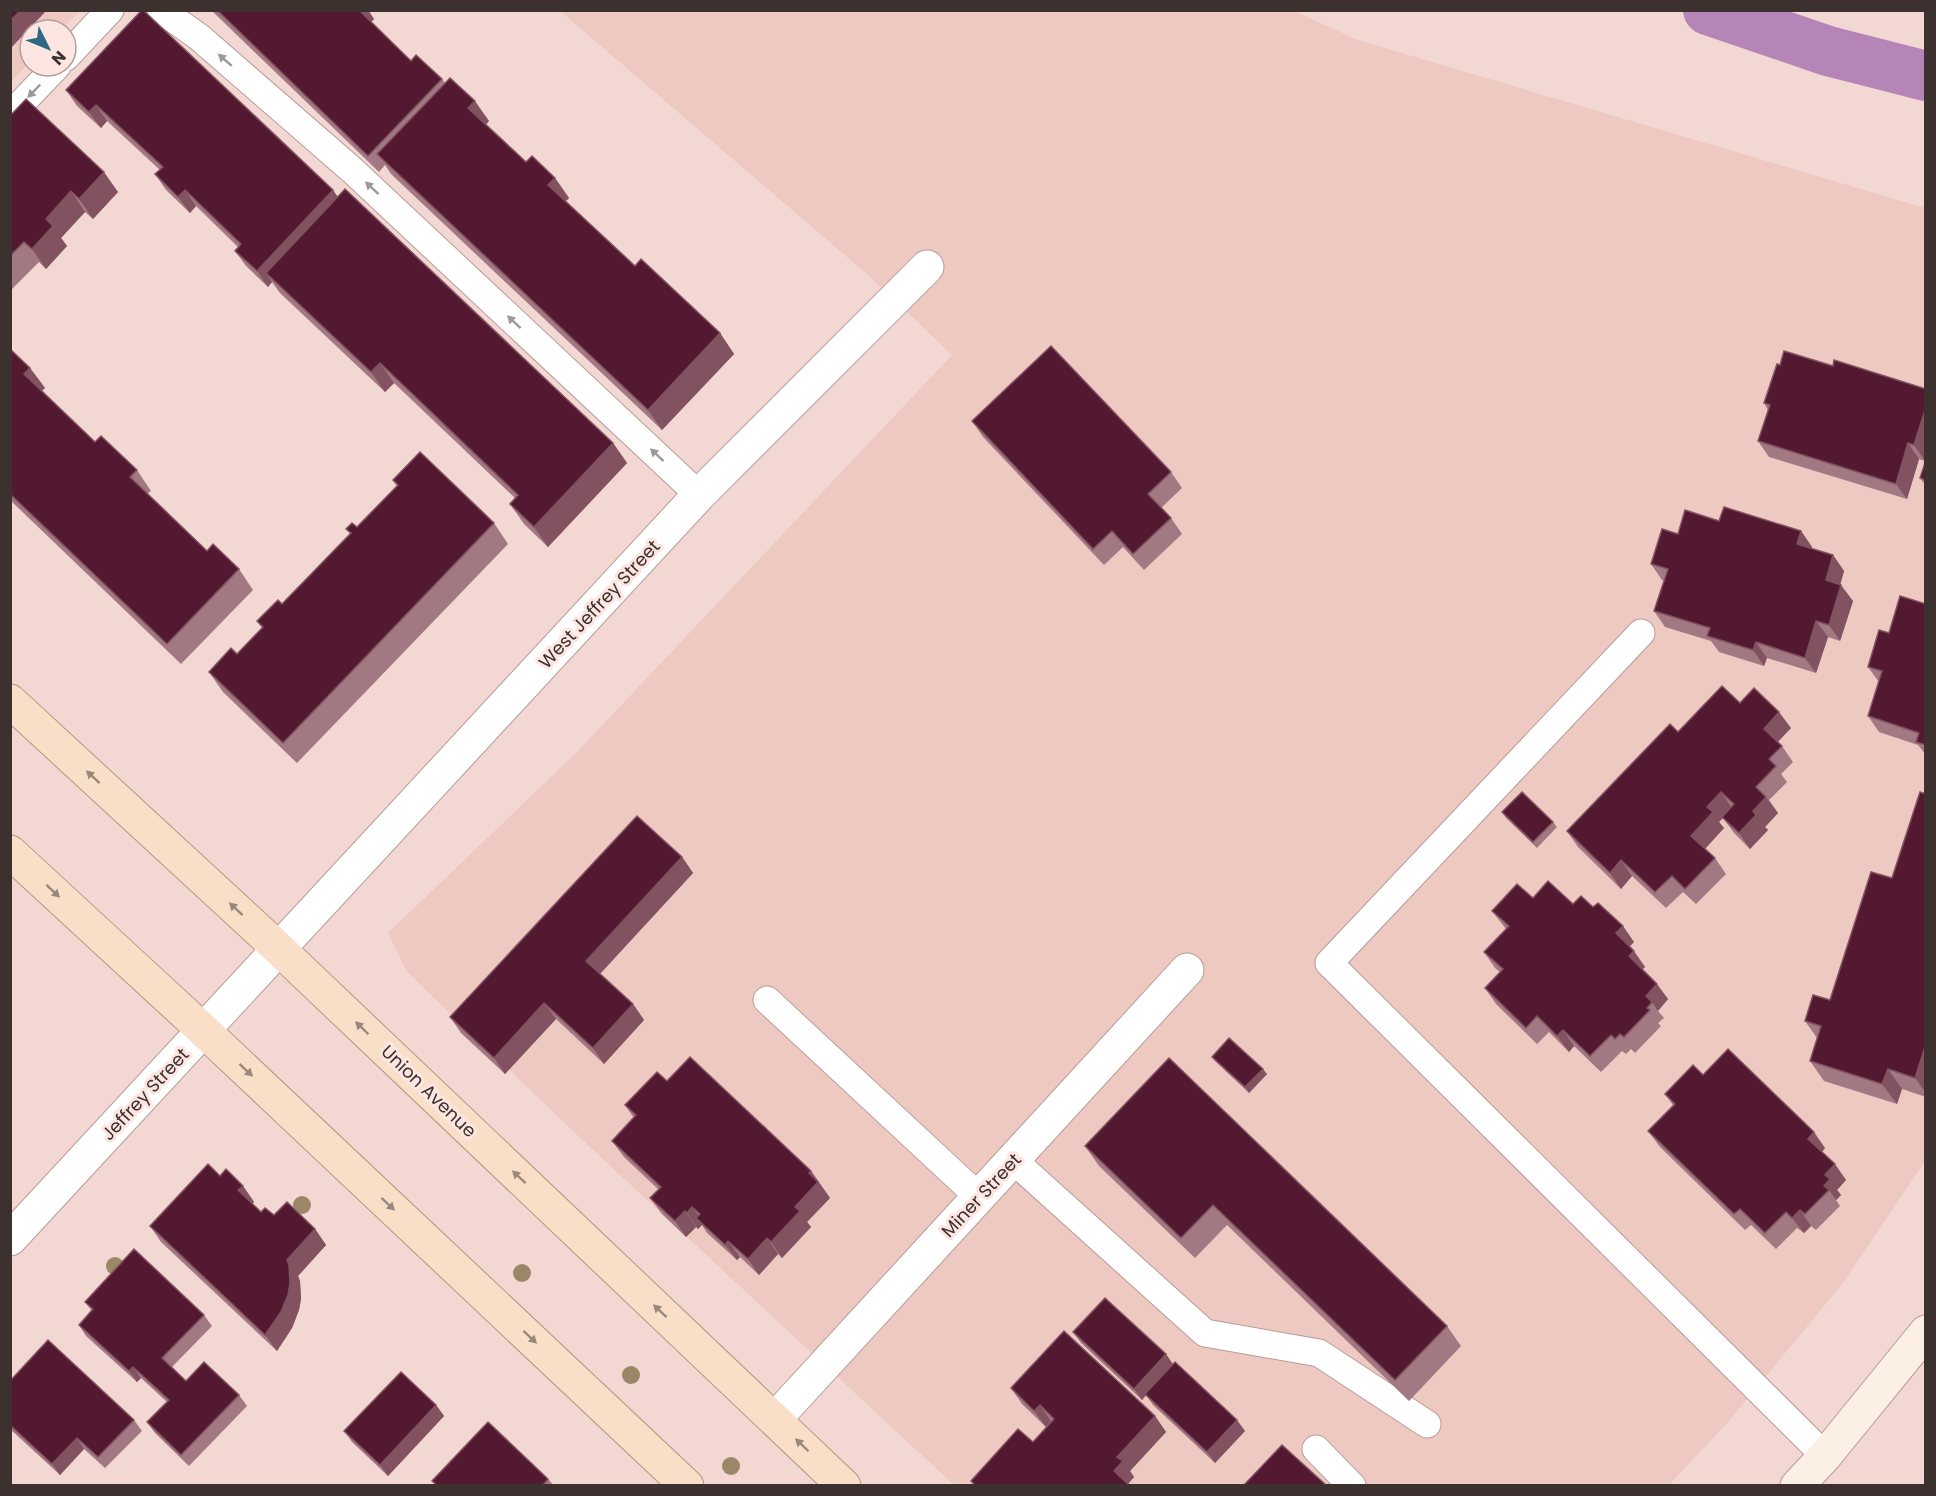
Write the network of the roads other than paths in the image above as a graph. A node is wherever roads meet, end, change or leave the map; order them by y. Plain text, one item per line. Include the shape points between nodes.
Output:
1 (110, 10) edge
2 (160, 10) edge
3 (78, 44) edge
4 (45, 78) edge
5 (10, 115) edge
6 (927, 267) dead end
7 (699, 495) junction
8 (1641, 633) dead end
9 (10, 700) edge
10 (10, 852) edge
11 (279, 949) junction
12 (1187, 970) dead end
13 (767, 1000) dead end
14 (203, 1030) junction
15 (1014, 1160) junction
16 (979, 1197) junction
17 (10, 1239) edge
18 (1926, 1332) edge
19 (775, 1419) junction
20 (1427, 1424) dead end
21 (1316, 1449) dead end
22 (1825, 1456) junction
23 (687, 1485) edge
24 (844, 1485) edge
25 (1352, 1485) edge
26 (1797, 1485) edge

1 - 3 lane
7 -> 2 lane via 352,170 199,37
4 -> 5 lane
6 - 7 street, West Jeffrey Street
7 - 11 street, West Jeffrey Street
8 - 22 lane via 1329,963
11 -> 9 main road, Union Avenue
10 -> 14 main road
11 - 14 street, Jeffrey Street
19 -> 11 main road, Union Avenue
12 - 15 street, Miner Street
13 - 16 lane
14 - 17 street, Jeffrey Street
14 -> 23 main road
15 - 16 street, Miner Street
15 - 20 lane via 1205,1333 1319,1353
16 - 19 street, Miner Street
18 - 22 main road
24 -> 19 main road, Union Avenue
21 - 25 lane
22 - 26 main road

